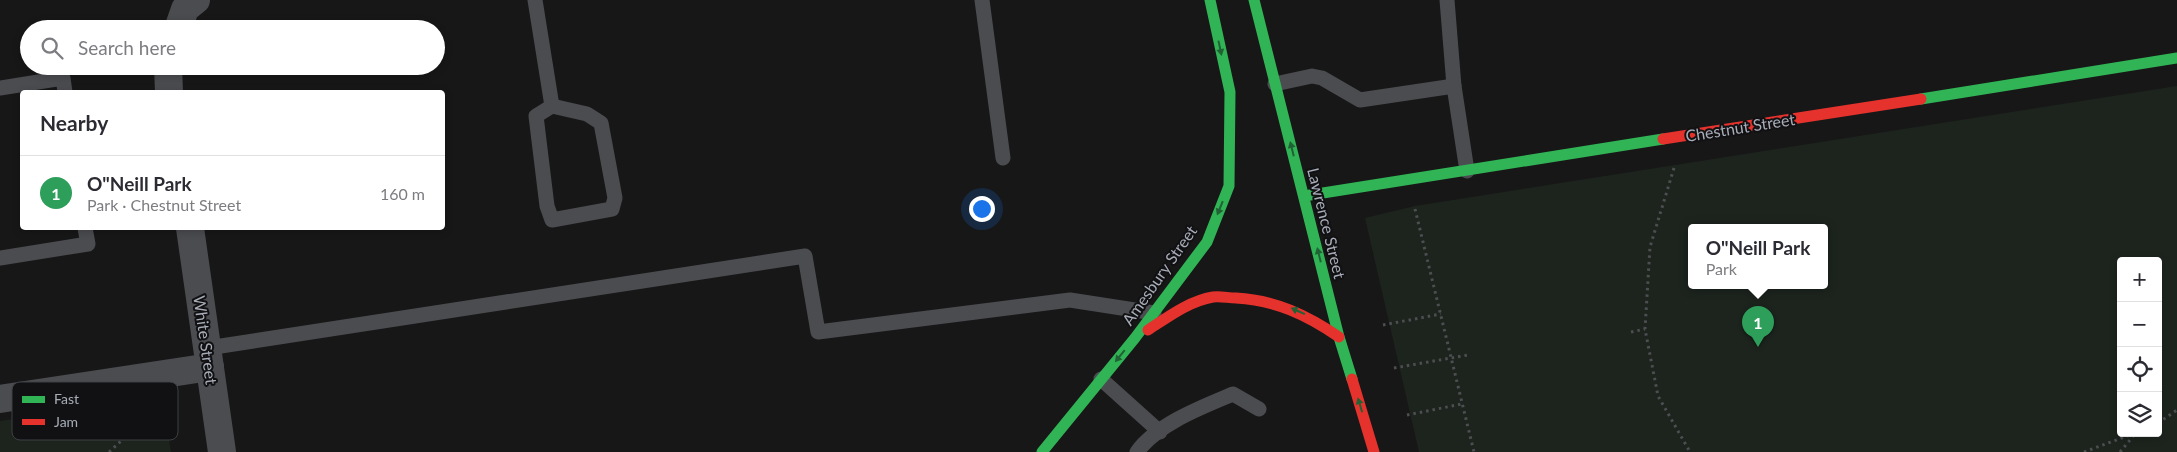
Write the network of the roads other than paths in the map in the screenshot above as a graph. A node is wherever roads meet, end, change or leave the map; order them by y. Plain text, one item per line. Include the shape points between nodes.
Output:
1 (535, 0) edge
2 (982, 0) edge
3 (1210, 0) edge
4 (1254, 0) edge
5 (1447, 0) edge
6 (2177, 58) edge
7 (168, 75) edge
8 (1275, 84) junction
9 (1454, 86) junction
10 (0, 88) edge
11 (65, 90) edge
12 (169, 90) edge
13 (552, 106) junction
14 (1003, 158) dead end
15 (1467, 170) junction
16 (1304, 196) junction
17 (85, 230) edge
18 (190, 230) edge
19 (0, 258) edge
20 (1154, 312) junction
21 (1339, 336) junction
22 (1135, 338) junction
23 (209, 357) junction
24 (1102, 379) junction
25 (85, 382) edge
26 (1259, 409) dead end
27 (1160, 432) junction
28 (222, 452) edge
29 (1042, 452) edge
30 (1137, 452) edge
31 (1374, 452) edge

1 - 13 lane
2 - 14 lane
3 -> 20 main road, Amesbury Street via 1230,92 1229,186 1207,242
4 - 8 main road, Lawrence Street
5 - 9 lane
6 - 15 main road, Chestnut Street
7 - 12 street
8 - 9 lane via 1312,76 1322,78 1360,100
16 -> 8 main road, Lawrence Street
9 - 15 lane
10 - 11 lane via 63,78
13 - 13 lane via 536,116 547,206 552,220 612,209 616,198 601,123 587,114
15 - 16 main road, Chestnut Street
21 -> 16 main road, Lawrence Street
17 - 19 lane via 88,244
18 - 23 street, White Street
20 - 22 main road, Amesbury Street
20 - 23 lane via 1070,300 818,332 805,256
21 -> 22 main road via 1316,320 1288,307 1250,298 1213,297 1178,311
31 -> 21 main road, Lawrence Street
22 -> 24 main road, Amesbury Street
23 - 25 street
23 - 28 street, White Street
24 - 27 lane
24 - 29 main road, Amesbury Street
26 - 27 lane via 1233,394 1183,416
27 - 30 lane

